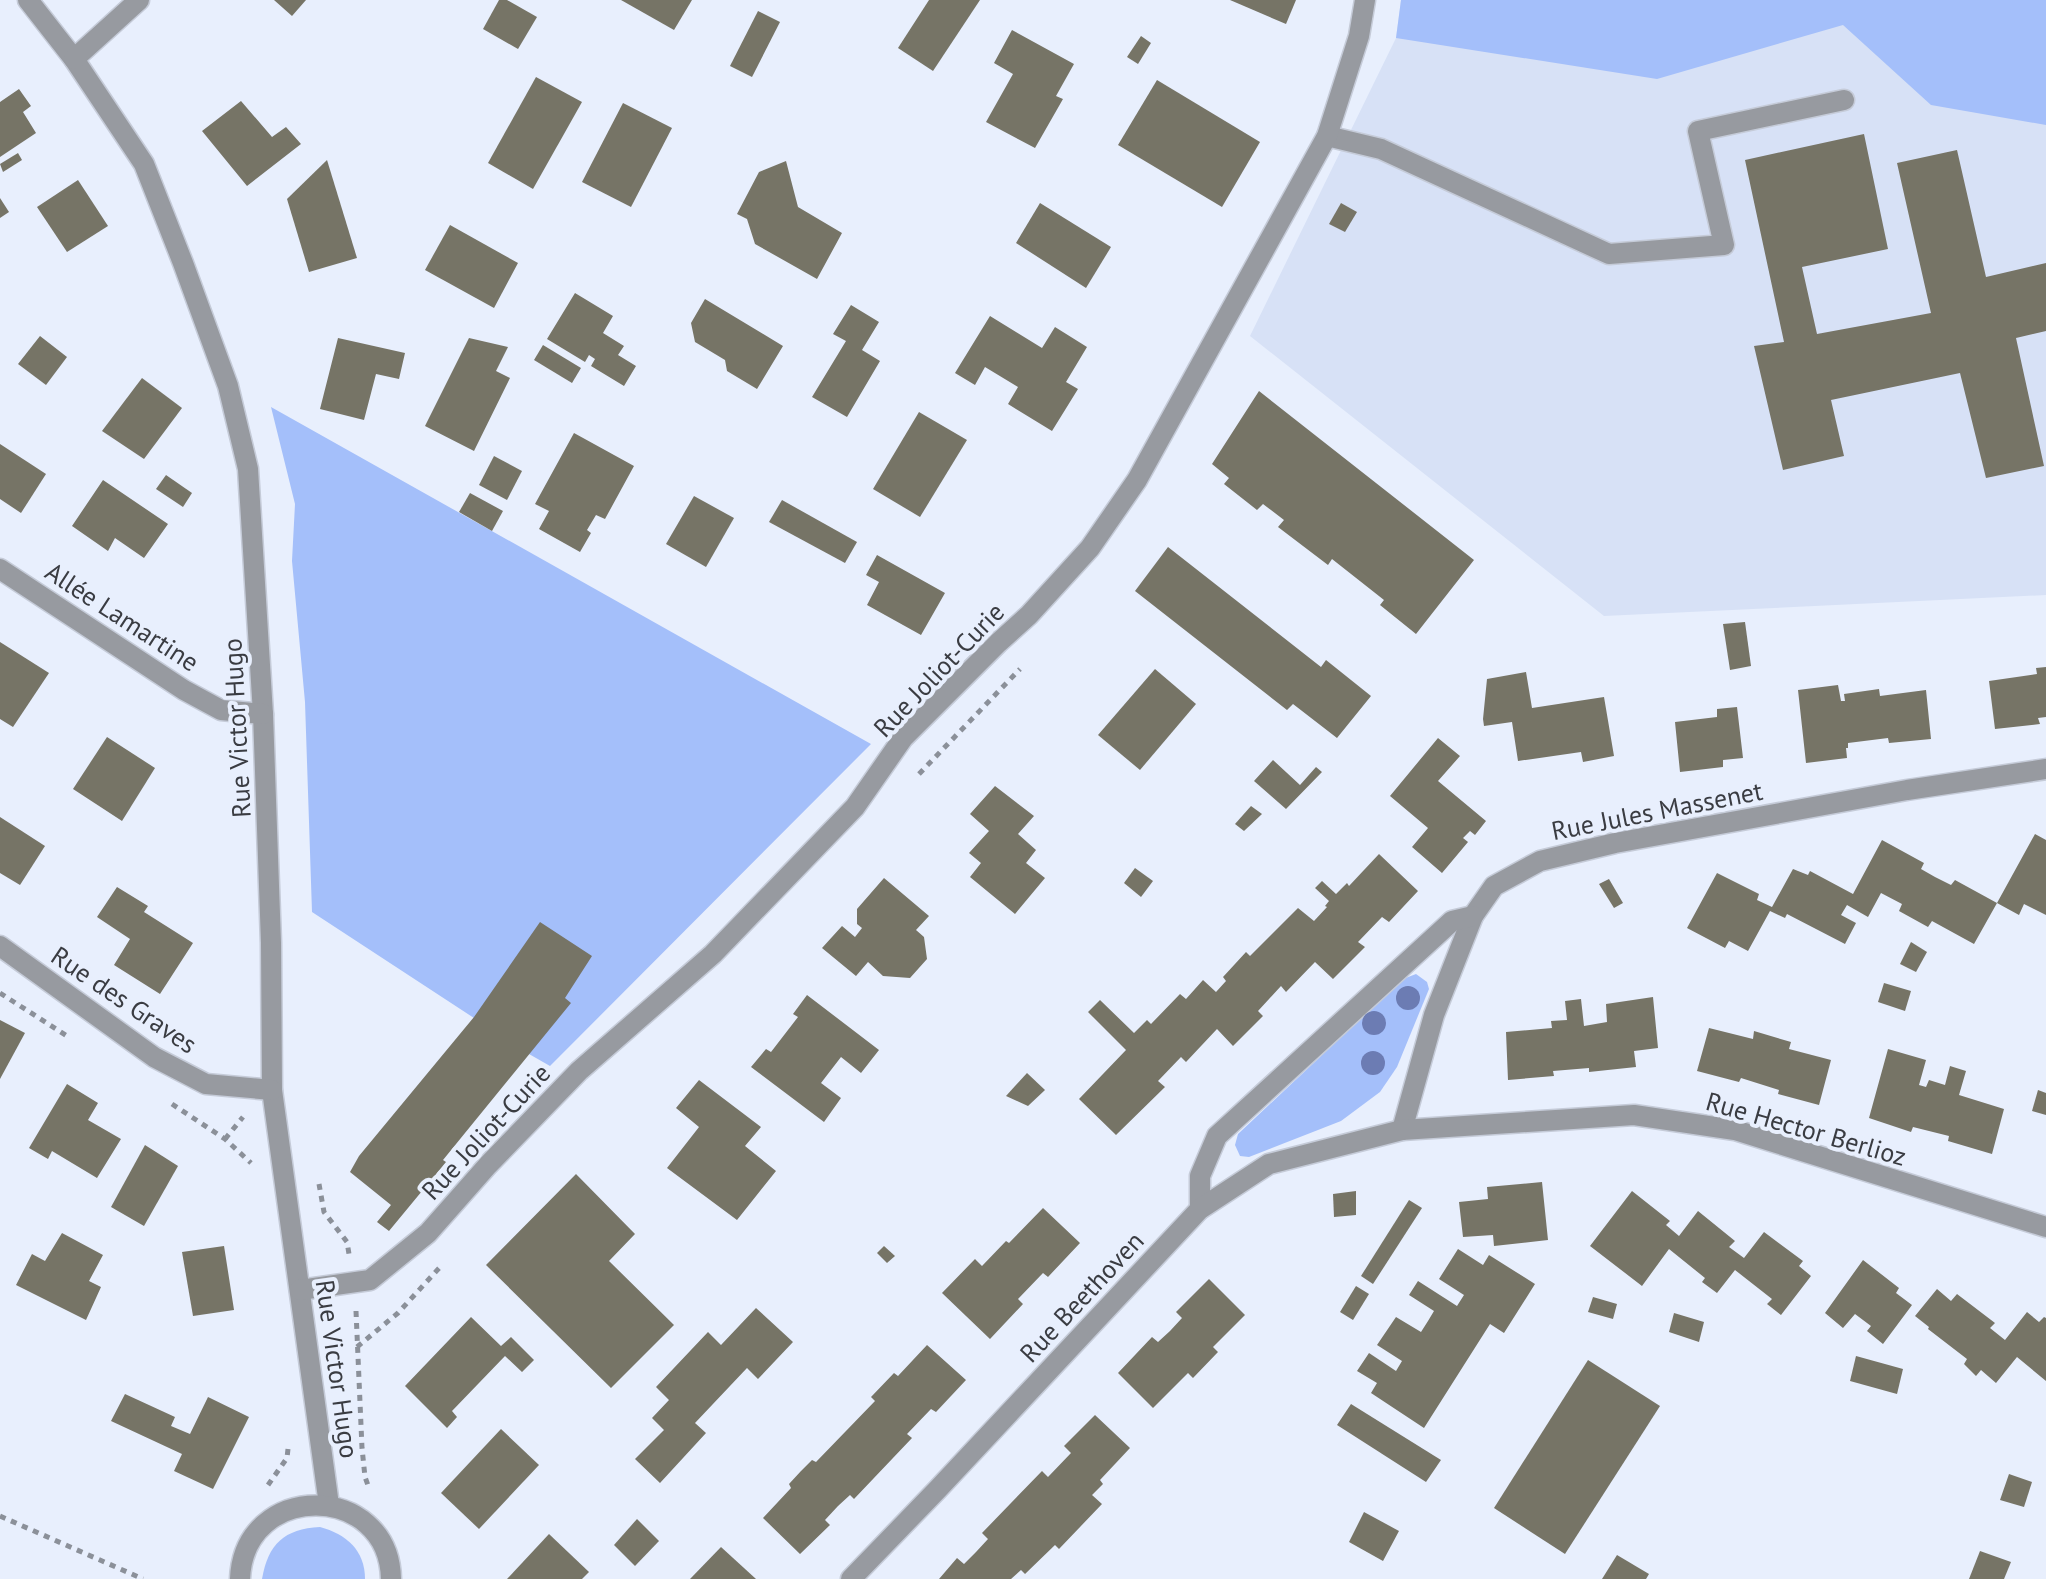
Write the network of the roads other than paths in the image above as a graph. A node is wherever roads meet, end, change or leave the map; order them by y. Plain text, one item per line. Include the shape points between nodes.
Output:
1 (28, 0) edge
2 (139, 0) edge
3 (1365, 0) edge
4 (74, 59) junction
5 (1844, 100) dead end
6 (1327, 136) junction
7 (0, 569) edge
8 (263, 714) junction
9 (2046, 769) edge
10 (1473, 916) junction
11 (0, 946) edge
12 (272, 1090) junction
13 (1402, 1130) junction
14 (1200, 1209) junction
15 (2046, 1227) edge
16 (300, 1290) junction
17 (329, 1505) junction
18 (240, 1579) edge
19 (391, 1579) edge
20 (851, 1579) edge

1 - 4 street, Rue Victor Hugo
2 - 4 street
3 - 6 street, Rue Joliot-Curie
4 - 8 street, Rue Victor Hugo via 144,164 228,386 248,469
5 - 6 street via 1698,131 1724,245 1609,254 1381,149
6 - 16 street, Rue Joliot-Curie via 1137,480 1090,548 903,738 855,807 713,954 579,1071 428,1233 370,1280
7 - 8 street, Allée Lamartine via 184,690 221,710
8 - 12 street, Rue Victor Hugo
9 - 10 street, Rue Jules Massenet via 1615,843 1540,861 1494,886
10 - 13 street, Rue Jules Massenet via 1434,1015
10 - 14 street via 1452,921 1217,1136 1200,1176
11 - 12 street, Rue des Graves via 154,1057 206,1084
12 - 16 street, Rue Victor Hugo
13 - 14 street, Rue Beethoven via 1269,1164
13 - 15 street, Rue Hector Berlioz via 1634,1115 1735,1130
14 - 20 street, Rue Beethoven
16 - 17 street, Rue Victor Hugo
17 - 18 street via 283,1511 263,1525 249,1543
17 - 19 street via 351,1512 369,1526 383,1545

